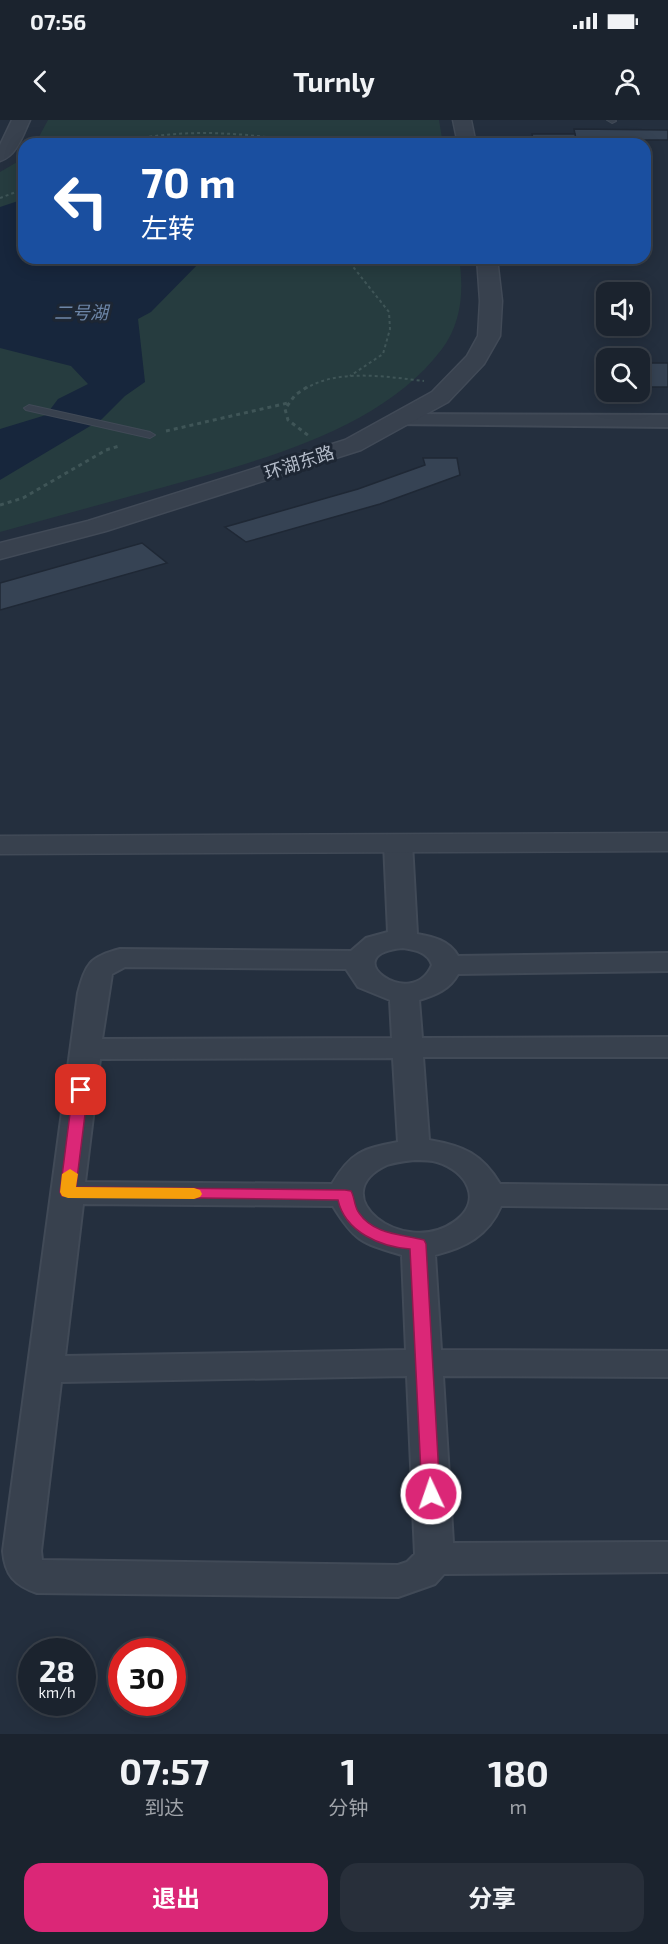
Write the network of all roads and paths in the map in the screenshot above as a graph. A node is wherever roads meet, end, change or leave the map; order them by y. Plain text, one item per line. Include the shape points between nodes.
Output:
1 (21, 120) edge
2 (462, 120) edge
3 (129, 138) edge
4 (264, 138) edge
5 (466, 138) edge
6 (0, 155) edge
7 (18, 191) edge
8 (0, 198) edge
9 (351, 264) edge
10 (488, 264) edge
11 (348, 377) junction
12 (452, 385) junction
13 (29, 408) dead end
14 (400, 420) junction
15 (668, 421) edge
16 (150, 435) dead end
17 (336, 450) junction
18 (0, 551) edge
19 (668, 842) edge
20 (398, 843) junction
21 (0, 845) edge
22 (403, 939) junction
23 (360, 960) junction
24 (668, 962) edge
25 (448, 965) junction
26 (404, 992) junction
27 (407, 1047) junction
28 (668, 1047) edge
29 (86, 1049) junction
30 (414, 1149) junction
31 (68, 1192) junction
32 (345, 1195) junction
33 (487, 1195) junction
34 (668, 1197) edge
35 (418, 1244) junction
36 (424, 1363) junction
37 (668, 1364) edge
38 (45, 1369) junction
39 (668, 1557) edge
40 (435, 1559) junction

1 - 6 street
2 - 5 street
3 - 4 path via 187,134
7 - 8 path
9 - 11 path via 389,312 390,329 383,354
10 - 12 street, 环湖东路 via 489,336 476,359
11 - 12 path
11 - 17 path via 304,389 285,409 288,420 299,431
12 - 14 street, 环湖东路 via 440,397
13 - 16 lane
14 - 15 street
14 - 17 street, 环湖东路
17 - 18 street, 环湖东路 via 97,526
19 - 20 street
20 - 21 street
20 - 22 street
22 - 23 street via 377,944 367,949
22 - 25 street via 439,950
23 - 26 street via 361,973 367,980 390,991
23 - 29 street via 120,958 99,969
24 - 25 street
25 - 26 street via 446,974 430,987
26 - 27 street
27 - 28 street
27 - 29 street
27 - 30 street
29 - 31 street
30 - 32 street via 365,1162 354,1172
30 - 33 street via 449,1155 464,1162 480,1177
31 - 32 street
31 - 38 street
32 - 35 street via 355,1220 366,1230 399,1243
33 - 34 street
33 - 35 street via 479,1220 469,1230 437,1243
35 - 36 street
36 - 37 street
36 - 38 street
36 - 40 street
38 - 40 street via 22,1551 24,1567 37,1577 398,1581 421,1573
39 - 40 street

